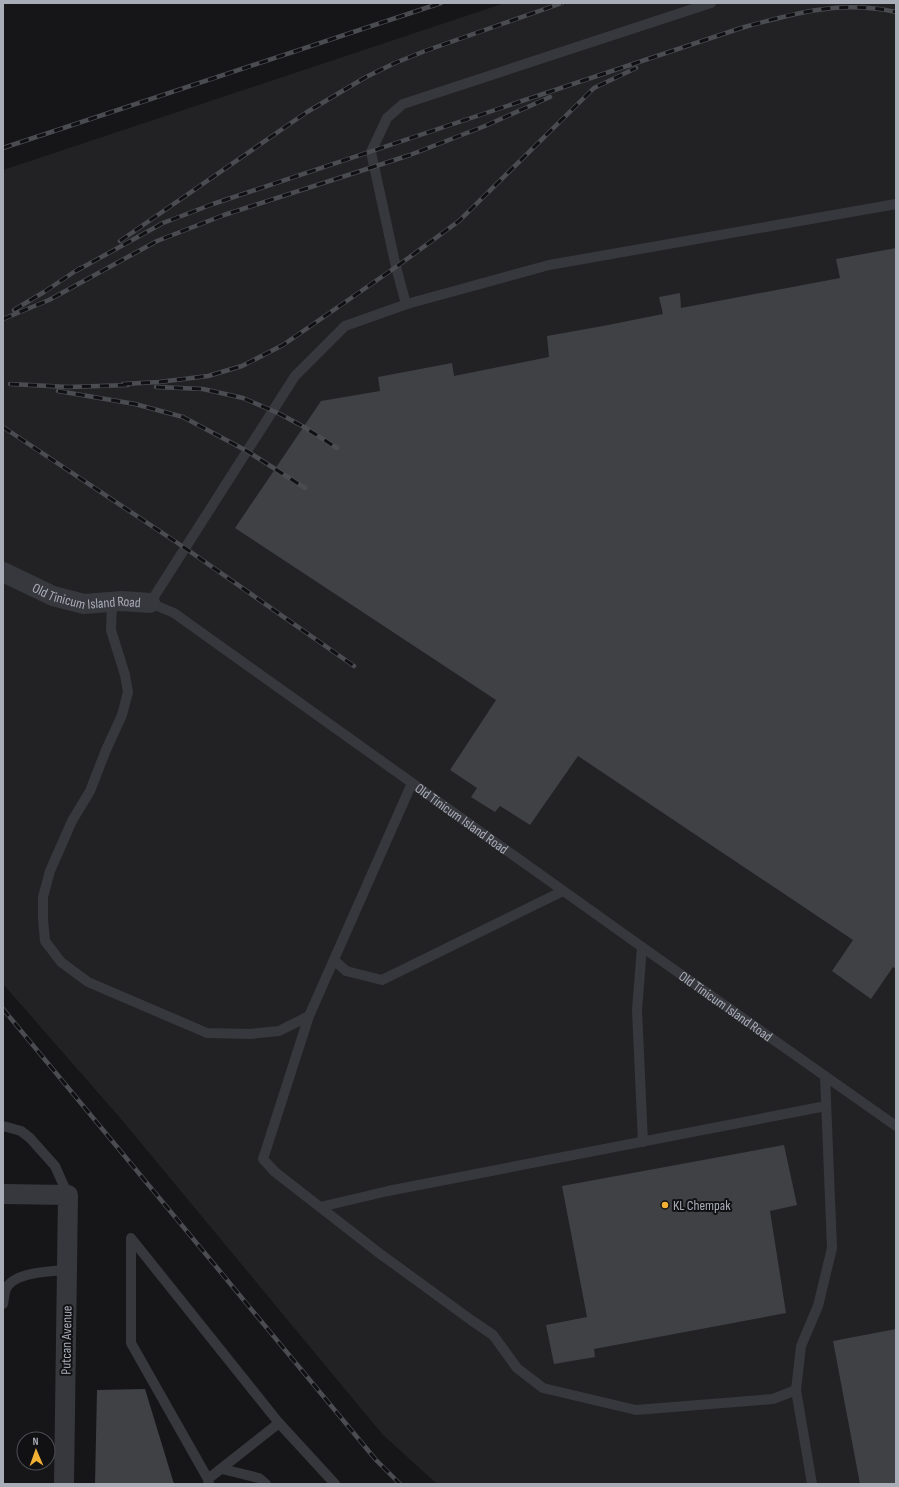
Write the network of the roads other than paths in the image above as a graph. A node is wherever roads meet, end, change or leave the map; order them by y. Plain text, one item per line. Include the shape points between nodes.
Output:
1 (711, 3) edge
2 (896, 204) edge
3 (406, 304) junction
4 (3, 572) edge
5 (112, 602) junction
6 (150, 603) junction
7 (412, 783) junction
8 (563, 891) junction
9 (642, 947) junction
10 (334, 960) junction
11 (309, 1016) junction
12 (825, 1076) junction
13 (826, 1106) junction
14 (3, 1126) edge
15 (896, 1126) edge
16 (643, 1142) junction
17 (3, 1194) edge
18 (68, 1195) junction
19 (320, 1207) junction
20 (67, 1270) junction
21 (3, 1304) edge
22 (796, 1390) junction
23 (279, 1423) junction
24 (222, 1469) junction
25 (208, 1482) edge
26 (262, 1482) edge
27 (64, 1484) edge
28 (335, 1484) edge
29 (812, 1484) edge

1 - 3 lane via 403,104 387,118 371,152
2 - 3 lane via 549,265
3 - 6 lane via 345,326 295,376
4 - 5 street, Old Tinicum Island Road via 53,596 84,604
5 - 6 street, Old Tinicum Island Road
5 - 11 lane via 111,630 128,692 122,715 90,792 72,821 50,871 43,897 45,941 60,962 88,982 207,1033 279,1032
6 - 7 lane, Old Tinicum Island Road via 174,613
7 - 8 lane, Old Tinicum Island Road
7 - 10 lane
8 - 9 lane, Old Tinicum Island Road
8 - 10 lane via 382,980 346,971
9 - 12 lane, Old Tinicum Island Road
9 - 16 lane via 638,1010
10 - 11 lane
11 - 19 lane via 263,1160
12 - 13 lane
12 - 15 lane, Old Tinicum Island Road
13 - 16 lane
13 - 22 lane via 832,1248 818,1306 801,1346
14 - 18 lane via 21,1131 30,1138 55,1166
16 - 19 lane via 388,1191
17 - 18 street
18 - 20 street, Putcan Avenue
19 - 22 lane via 379,1253 493,1334 517,1368 543,1388 636,1410 773,1399
20 - 21 lane via 24,1276 6,1288
20 - 27 street, Putcan Avenue
22 - 29 lane
23 - 24 lane
23 - 25 lane via 131,1238 131,1344
23 - 28 lane
24 - 25 lane
24 - 26 lane

